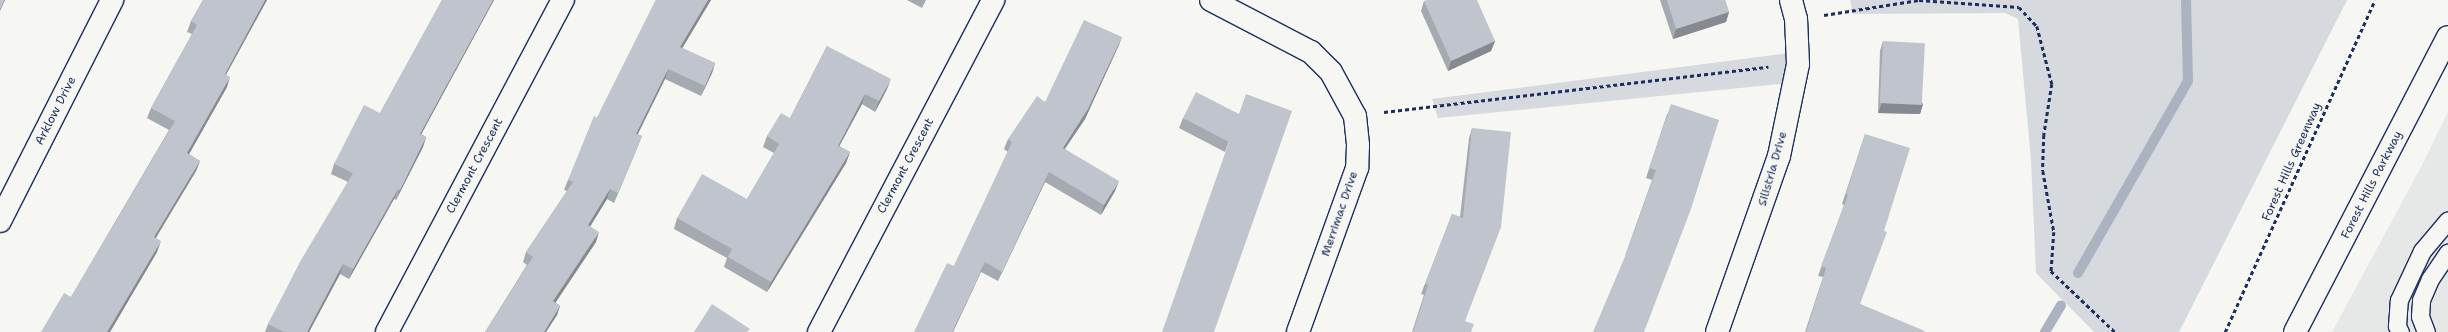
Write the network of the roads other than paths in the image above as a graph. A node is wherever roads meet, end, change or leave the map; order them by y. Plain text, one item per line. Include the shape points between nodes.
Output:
1 (112, 0) edge
2 (563, 0) edge
3 (993, 0) edge
4 (1211, 0) edge
5 (1794, 10) edge
6 (2448, 37) edge
7 (2448, 220) edge
8 (0, 221) edge
9 (2448, 252) edge
10 (387, 332) edge
11 (819, 332) edge
12 (1298, 332) edge
13 (1717, 332) edge
14 (2295, 332) edge
15 (2400, 332) edge
16 (2426, 332) edge

1 - 8 street, Arklow Drive
2 - 10 street, Clermont Crescent
3 - 11 street, Clermont Crescent
4 - 12 street, Merrimac Drive via 1311,52 1331,72 1354,116 1358,146 1357,168
5 - 13 street, Silistria Drive via 1798,64 1779,156
6 - 14 street, Forest Hills Parkway
7 - 15 lane via 2422,251 2399,300 2397,326
9 - 16 lane via 2430,279 2421,300 2420,316

